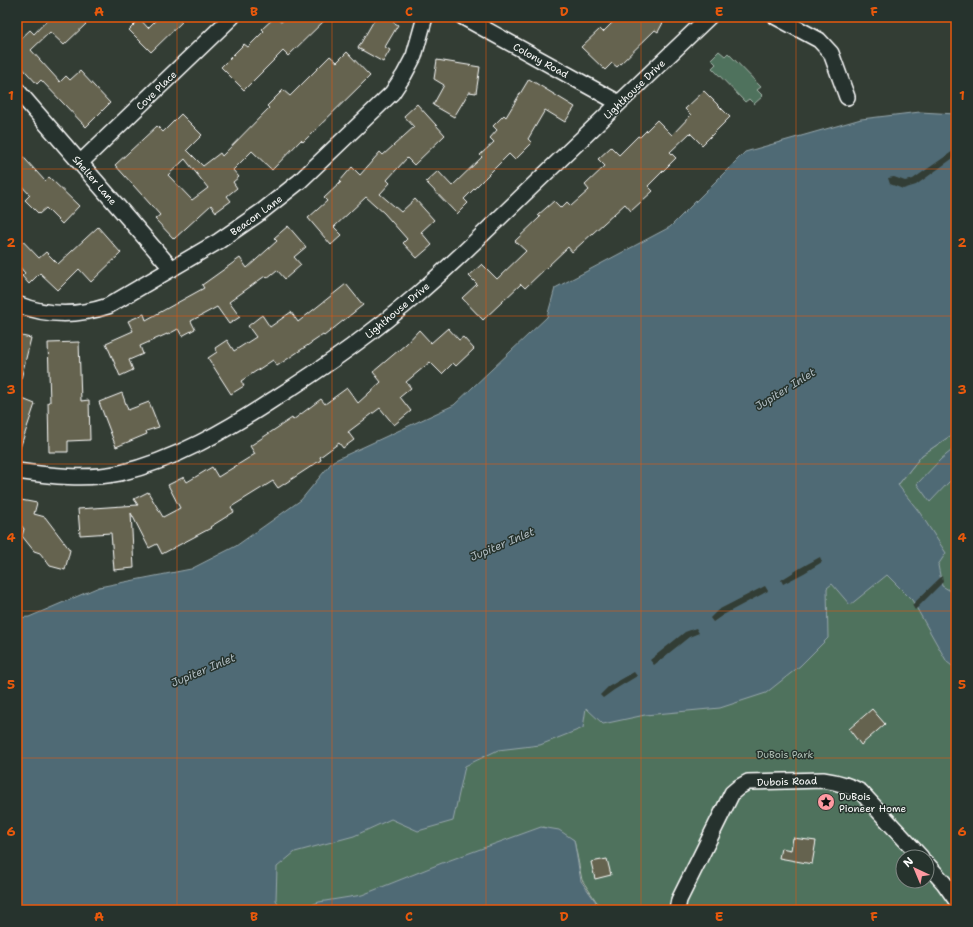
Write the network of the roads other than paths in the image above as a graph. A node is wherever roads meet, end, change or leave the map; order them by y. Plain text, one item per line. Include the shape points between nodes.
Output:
1 (232, 17) edge
2 (425, 17) edge
3 (463, 17) edge
4 (708, 17) edge
5 (776, 17) edge
6 (17, 90) edge
7 (847, 98) dead end
8 (619, 103) junction
9 (80, 163) junction
10 (172, 269) junction
11 (17, 304) edge
12 (17, 471) edge
13 (914, 849) edge
14 (935, 873) edge
15 (956, 900) edge
16 (677, 910) edge

1 - 9 street, Cove Place
2 - 10 street, Beacon Lane via 418,46 404,75 377,109 295,186 219,241
3 - 8 street, Colony Road
4 - 8 street, Lighthouse Drive
5 - 7 street via 819,40 831,52
6 - 9 street, Shelter Lane
8 - 12 street, Lighthouse Drive via 419,293 311,376 260,409 168,457 120,473 75,477
9 - 10 street, Shelter Lane
10 - 11 street, Beacon Lane via 97,310 64,314
13 - 16 street, Dubois Road via 861,792 852,787 824,780 748,782 732,793 679,900
14 - 15 street

